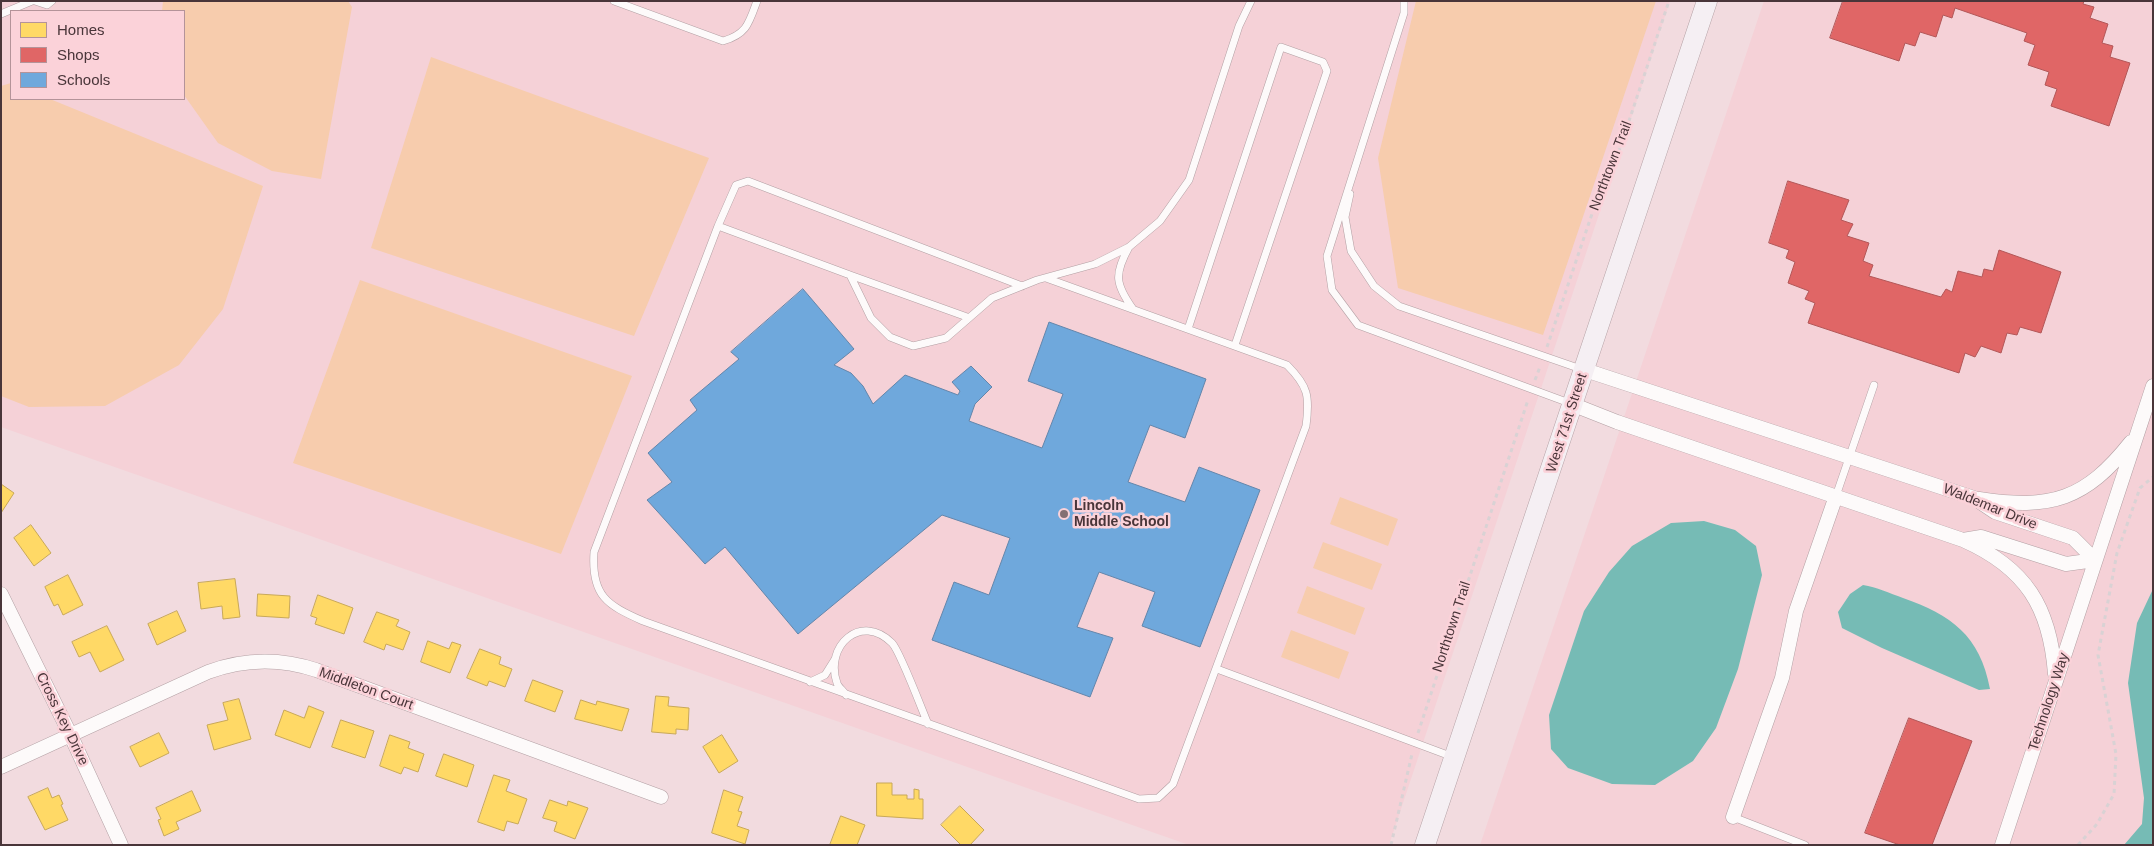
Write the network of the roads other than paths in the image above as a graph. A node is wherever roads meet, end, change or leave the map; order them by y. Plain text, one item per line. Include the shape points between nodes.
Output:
1 (33, 1) edge
2 (52, 1) edge
3 (614, 1) edge
4 (757, 1) edge
5 (1250, 1) edge
6 (1404, 1) edge
7 (1708, 1) edge
8 (11, 10) edge
9 (1354, 167) junction
10 (718, 226) junction
11 (1129, 247) junction
12 (850, 275) junction
13 (1046, 278) junction
14 (1022, 286) junction
15 (1134, 309) junction
16 (967, 317) junction
17 (1188, 328) junction
18 (1234, 345) junction
19 (1585, 370) junction
20 (1874, 385) dead end
21 (2153, 386) edge
22 (1574, 405) junction
23 (2136, 436) junction
24 (1850, 458) junction
25 (1836, 496) junction
26 (1974, 498) junction
27 (1963, 540) junction
28 (2095, 560) junction
29 (1, 594) edge
30 (835, 659) junction
31 (1216, 669) junction
32 (810, 682) junction
33 (2055, 682) junction
34 (846, 695) junction
35 (928, 724) junction
36 (71, 736) junction
37 (1456, 758) junction
38 (1, 767) edge
39 (661, 797) dead end
40 (1733, 817) joint
41 (121, 845) edge
42 (1425, 845) edge
43 (1806, 845) edge
44 (2002, 845) edge

1 - 2 lane via 47,5
1 - 8 lane
3 - 4 lane via 723,41 739,36
5 - 11 lane via 1189,180 1160,221
6 - 9 lane via 1404,13
7 - 19 main road, West 71st Street
9 - 19 lane via 1345,218 1351,251 1374,286 1399,306
9 - 22 lane via 1328,256 1332,290 1358,326
10 - 12 lane
10 - 14 lane via 736,185 748,181
10 - 32 lane via 594,552 593,571 600,591 613,608
11 - 13 lane via 1095,264
11 - 15 lane via 1118,267 1121,293
12 - 16 lane
12 - 16 lane via 871,318 890,337 913,346 946,338
13 - 14 lane
13 - 15 lane
14 - 16 lane via 992,298
15 - 17 lane
17 - 18 lane
17 - 18 lane via 1281,47 1323,62 1327,71
18 - 31 lane via 1286,365 1302,381 1309,402 1306,426
19 - 22 main road, West 71st Street
19 - 24 street, Waldemar Drive
20 - 24 lane
21 - 23 street, Technology Way
22 - 25 street, Waldemar Drive
22 - 37 main road, West 71st Street
23 - 26 street via 2098,476 2066,496 2033,504
23 - 28 street, Technology Way
24 - 25 lane
24 - 26 street, Waldemar Drive
25 - 27 street, Waldemar Drive
25 - 40 street via 1796,611 1782,678
26 - 28 street, Waldemar Drive via 1995,512 2073,538
27 - 28 street, Waldemar Drive via 1981,537 2066,564
27 - 33 street via 2004,561 2030,592 2040,608 2048,633
28 - 33 street, Technology Way
29 - 36 street, Cross Key Drive
30 - 32 lane via 825,674
30 - 34 lane via 837,683
30 - 35 lane via 842,642 855,632 873,630 893,644
31 - 35 lane via 1173,784 1158,798 1139,799
31 - 37 lane
32 - 34 lane
33 - 44 street, Technology Way
34 - 35 lane
36 - 38 street, Middleton Court
36 - 39 street, Middleton Court via 216,669 241,663 283,662 316,670
36 - 41 street, Cross Key Drive
37 - 42 main road, West 71st Street
40 - 43 lane

